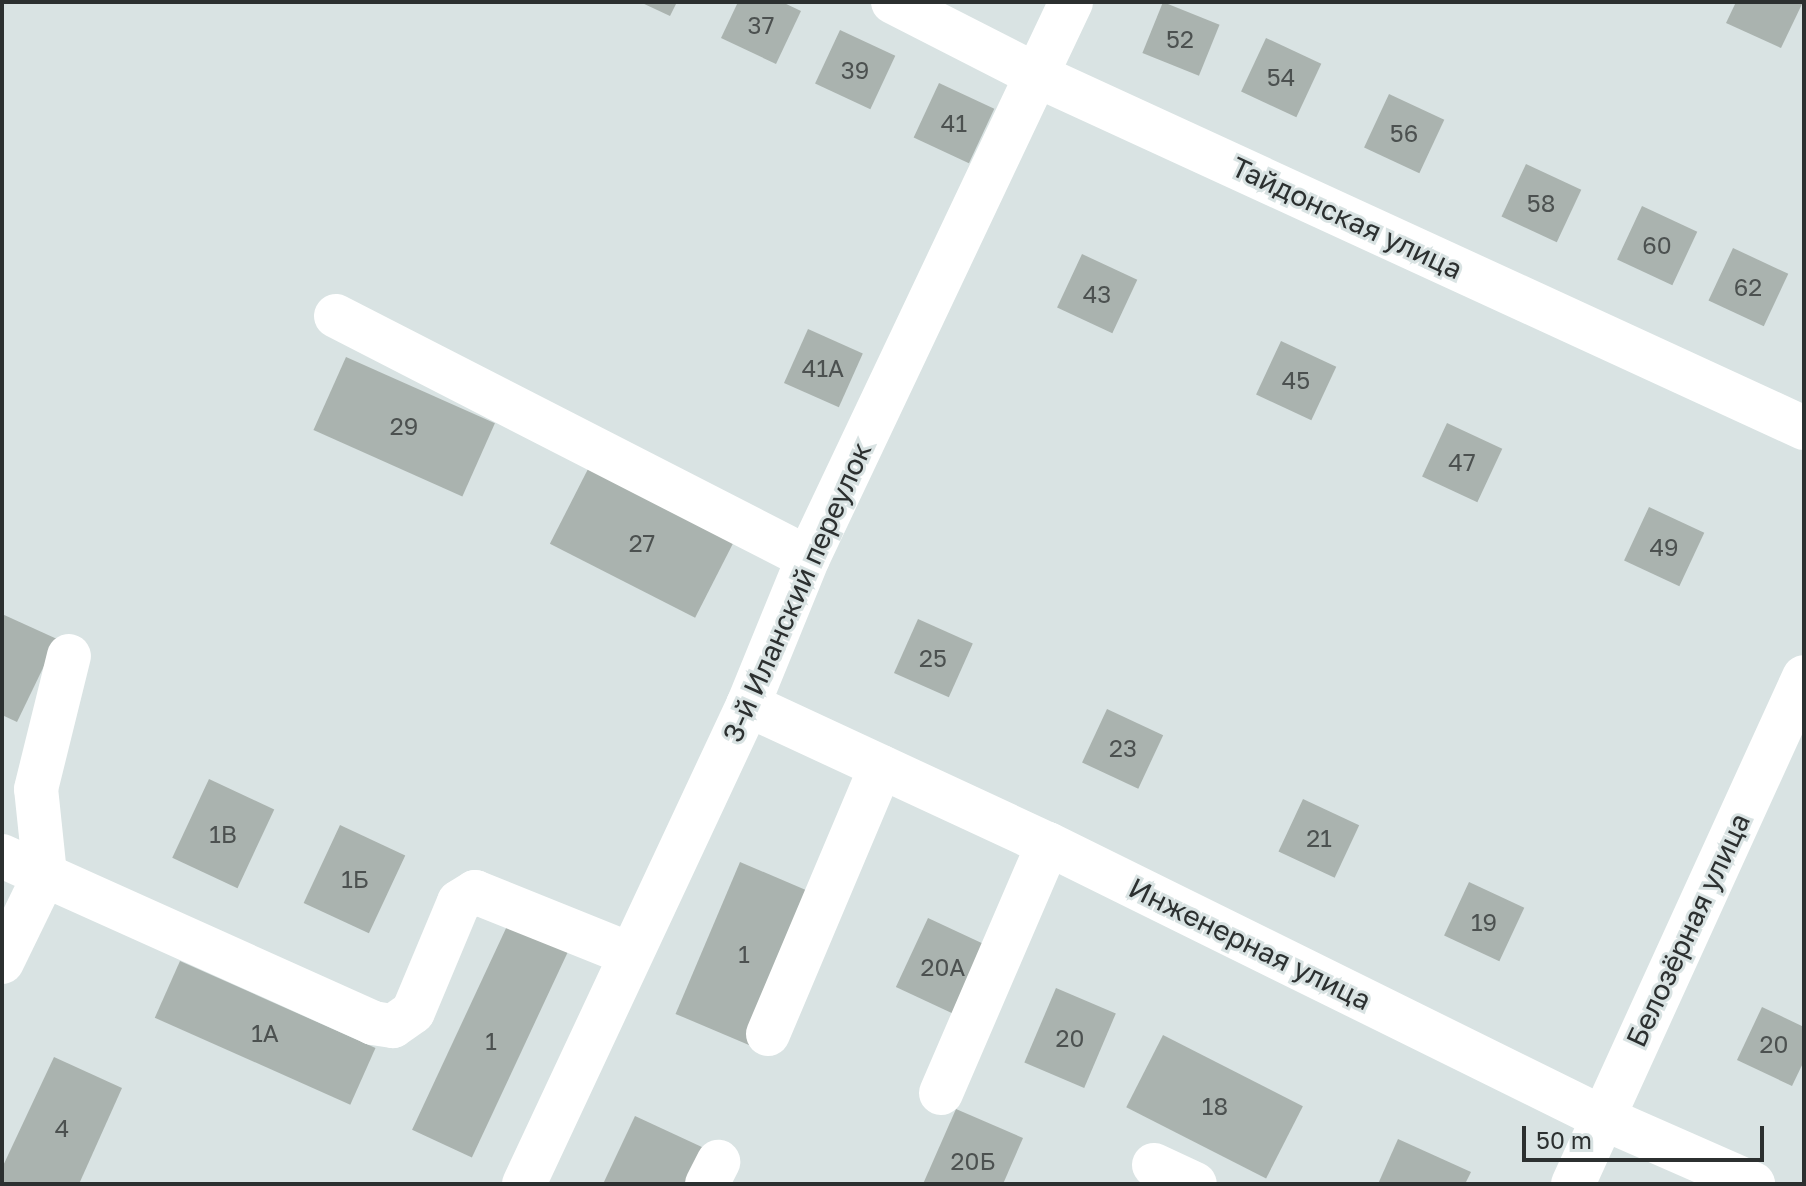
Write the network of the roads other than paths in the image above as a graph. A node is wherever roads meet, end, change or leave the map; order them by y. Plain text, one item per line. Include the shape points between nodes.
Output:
1 (893, 2) edge
2 (1071, 2) edge
3 (1038, 76) junction
4 (336, 316) dead end
5 (1804, 428) edge
6 (808, 558) junction
7 (69, 656) dead end
8 (1804, 677) edge
9 (748, 705) junction
10 (881, 767) junction
11 (1048, 844) junction
12 (2, 856) edge
13 (45, 874) junction
14 (629, 954) junction
15 (2, 962) edge
16 (768, 1034) dead end
17 (941, 1093) dead end
18 (1603, 1118) junction
19 (1154, 1165) dead end
20 (524, 1184) edge
21 (1195, 1184) edge
22 (1573, 1184) edge
23 (1753, 1184) edge

1 - 3 street, Тайдонская улица
2 - 3 street, 3-й Иланский переулок
3 - 5 street, Тайдонская улица
3 - 6 street, 3-й Иланский переулок
4 - 6 street
6 - 9 street, 3-й Иланский переулок
7 - 13 street via 36,789
8 - 18 street, Белозёрная улица
9 - 10 street, Инженерная улица
9 - 14 street, 3-й Иланский переулок
10 - 11 street, Инженерная улица
10 - 16 street
11 - 17 street
11 - 18 street, Инженерная улица
12 - 13 street
13 - 14 street via 373,1023 393,1026 413,1012 459,902 475,892
13 - 15 street
14 - 20 street, 3-й Иланский переулок
18 - 22 street, Белозёрная улица
18 - 23 street, Инженерная улица
19 - 21 street

